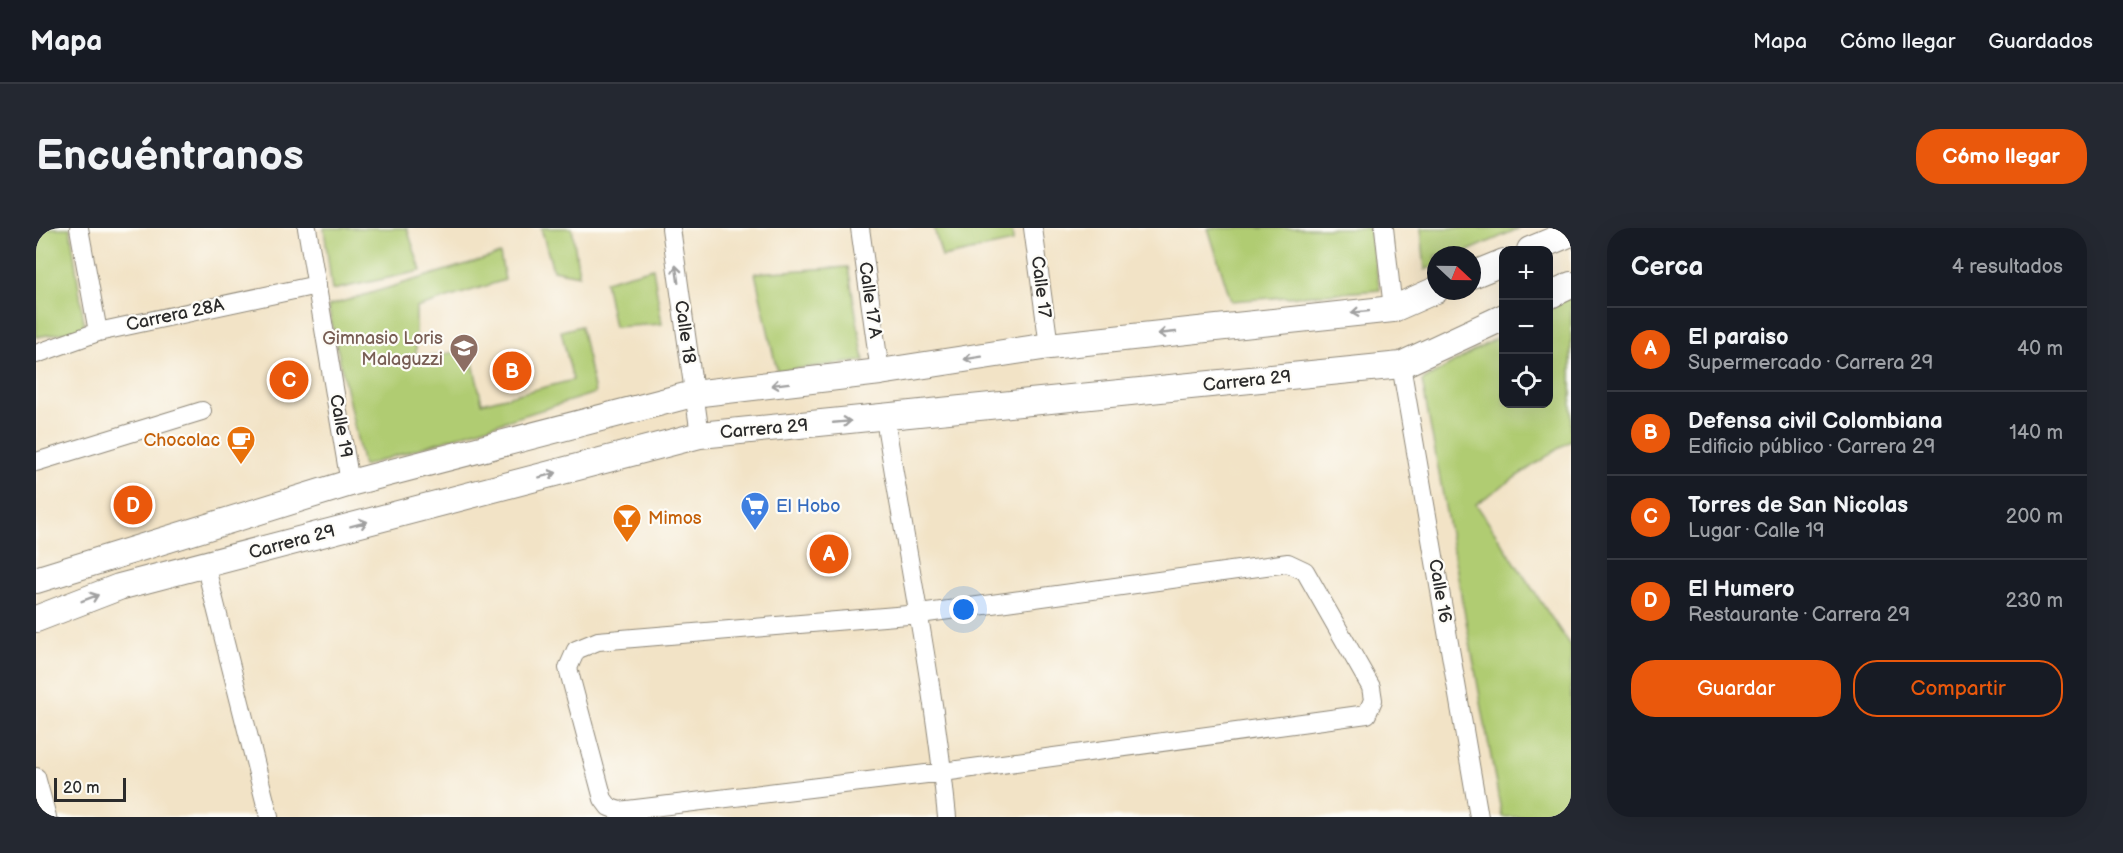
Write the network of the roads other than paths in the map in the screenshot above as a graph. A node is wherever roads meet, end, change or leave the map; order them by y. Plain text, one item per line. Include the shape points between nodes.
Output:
1 (79, 228) edge
2 (307, 228) edge
3 (671, 228) edge
4 (860, 228) edge
5 (1033, 228) edge
6 (1384, 228) edge
7 (1571, 233) edge
8 (1540, 246) edge
9 (1499, 264) edge
10 (1481, 271) edge
11 (317, 285) junction
12 (1571, 285) edge
13 (1427, 294) edge
14 (1553, 294) edge
15 (1393, 309) junction
16 (1499, 319) edge
17 (98, 332) junction
18 (1049, 346) junction
19 (36, 354) edge
20 (1401, 365) junction
21 (880, 372) junction
22 (693, 394) junction
23 (202, 411) dead end
24 (885, 418) junction
25 (700, 435) junction
26 (36, 462) edge
27 (350, 483) junction
28 (205, 564) junction
29 (36, 580) edge
30 (920, 614) junction
31 (36, 619) edge
32 (943, 772) junction
33 (36, 777) edge
34 (47, 817) edge
35 (269, 817) edge
36 (947, 817) edge
37 (1479, 817) edge

1 - 17 street
2 - 11 street, Calle 19
22 -> 3 street, Calle 18
4 - 21 street, Calle 17 A
5 - 18 street, Calle 17
6 - 15 street
7 - 8 main road
9 - 10 main road
11 - 17 street, Carrera 28A
11 - 27 street, Calle 19
12 - 14 main road
13 - 15 main road
15 -> 18 main road
16 - 20 main road, Carrera 29
17 - 19 street, Carrera 28A
18 -> 21 main road
20 - 24 main road, Carrera 29
20 - 37 street, Calle 16
21 -> 22 main road
22 - 25 street, Calle 18
22 - 27 main road
23 - 26 street
25 -> 24 main road, Carrera 29
24 - 30 street
28 -> 25 main road, Carrera 29
27 - 29 main road
31 -> 28 main road, Carrera 29 via 119,587
28 - 35 street
30 - 32 street
30 - 32 street via 598,641 576,650 568,668 603,799 619,811
30 - 32 street via 1288,563 1305,571 1371,687 1373,700 1367,714
32 - 36 street
33 - 34 street

